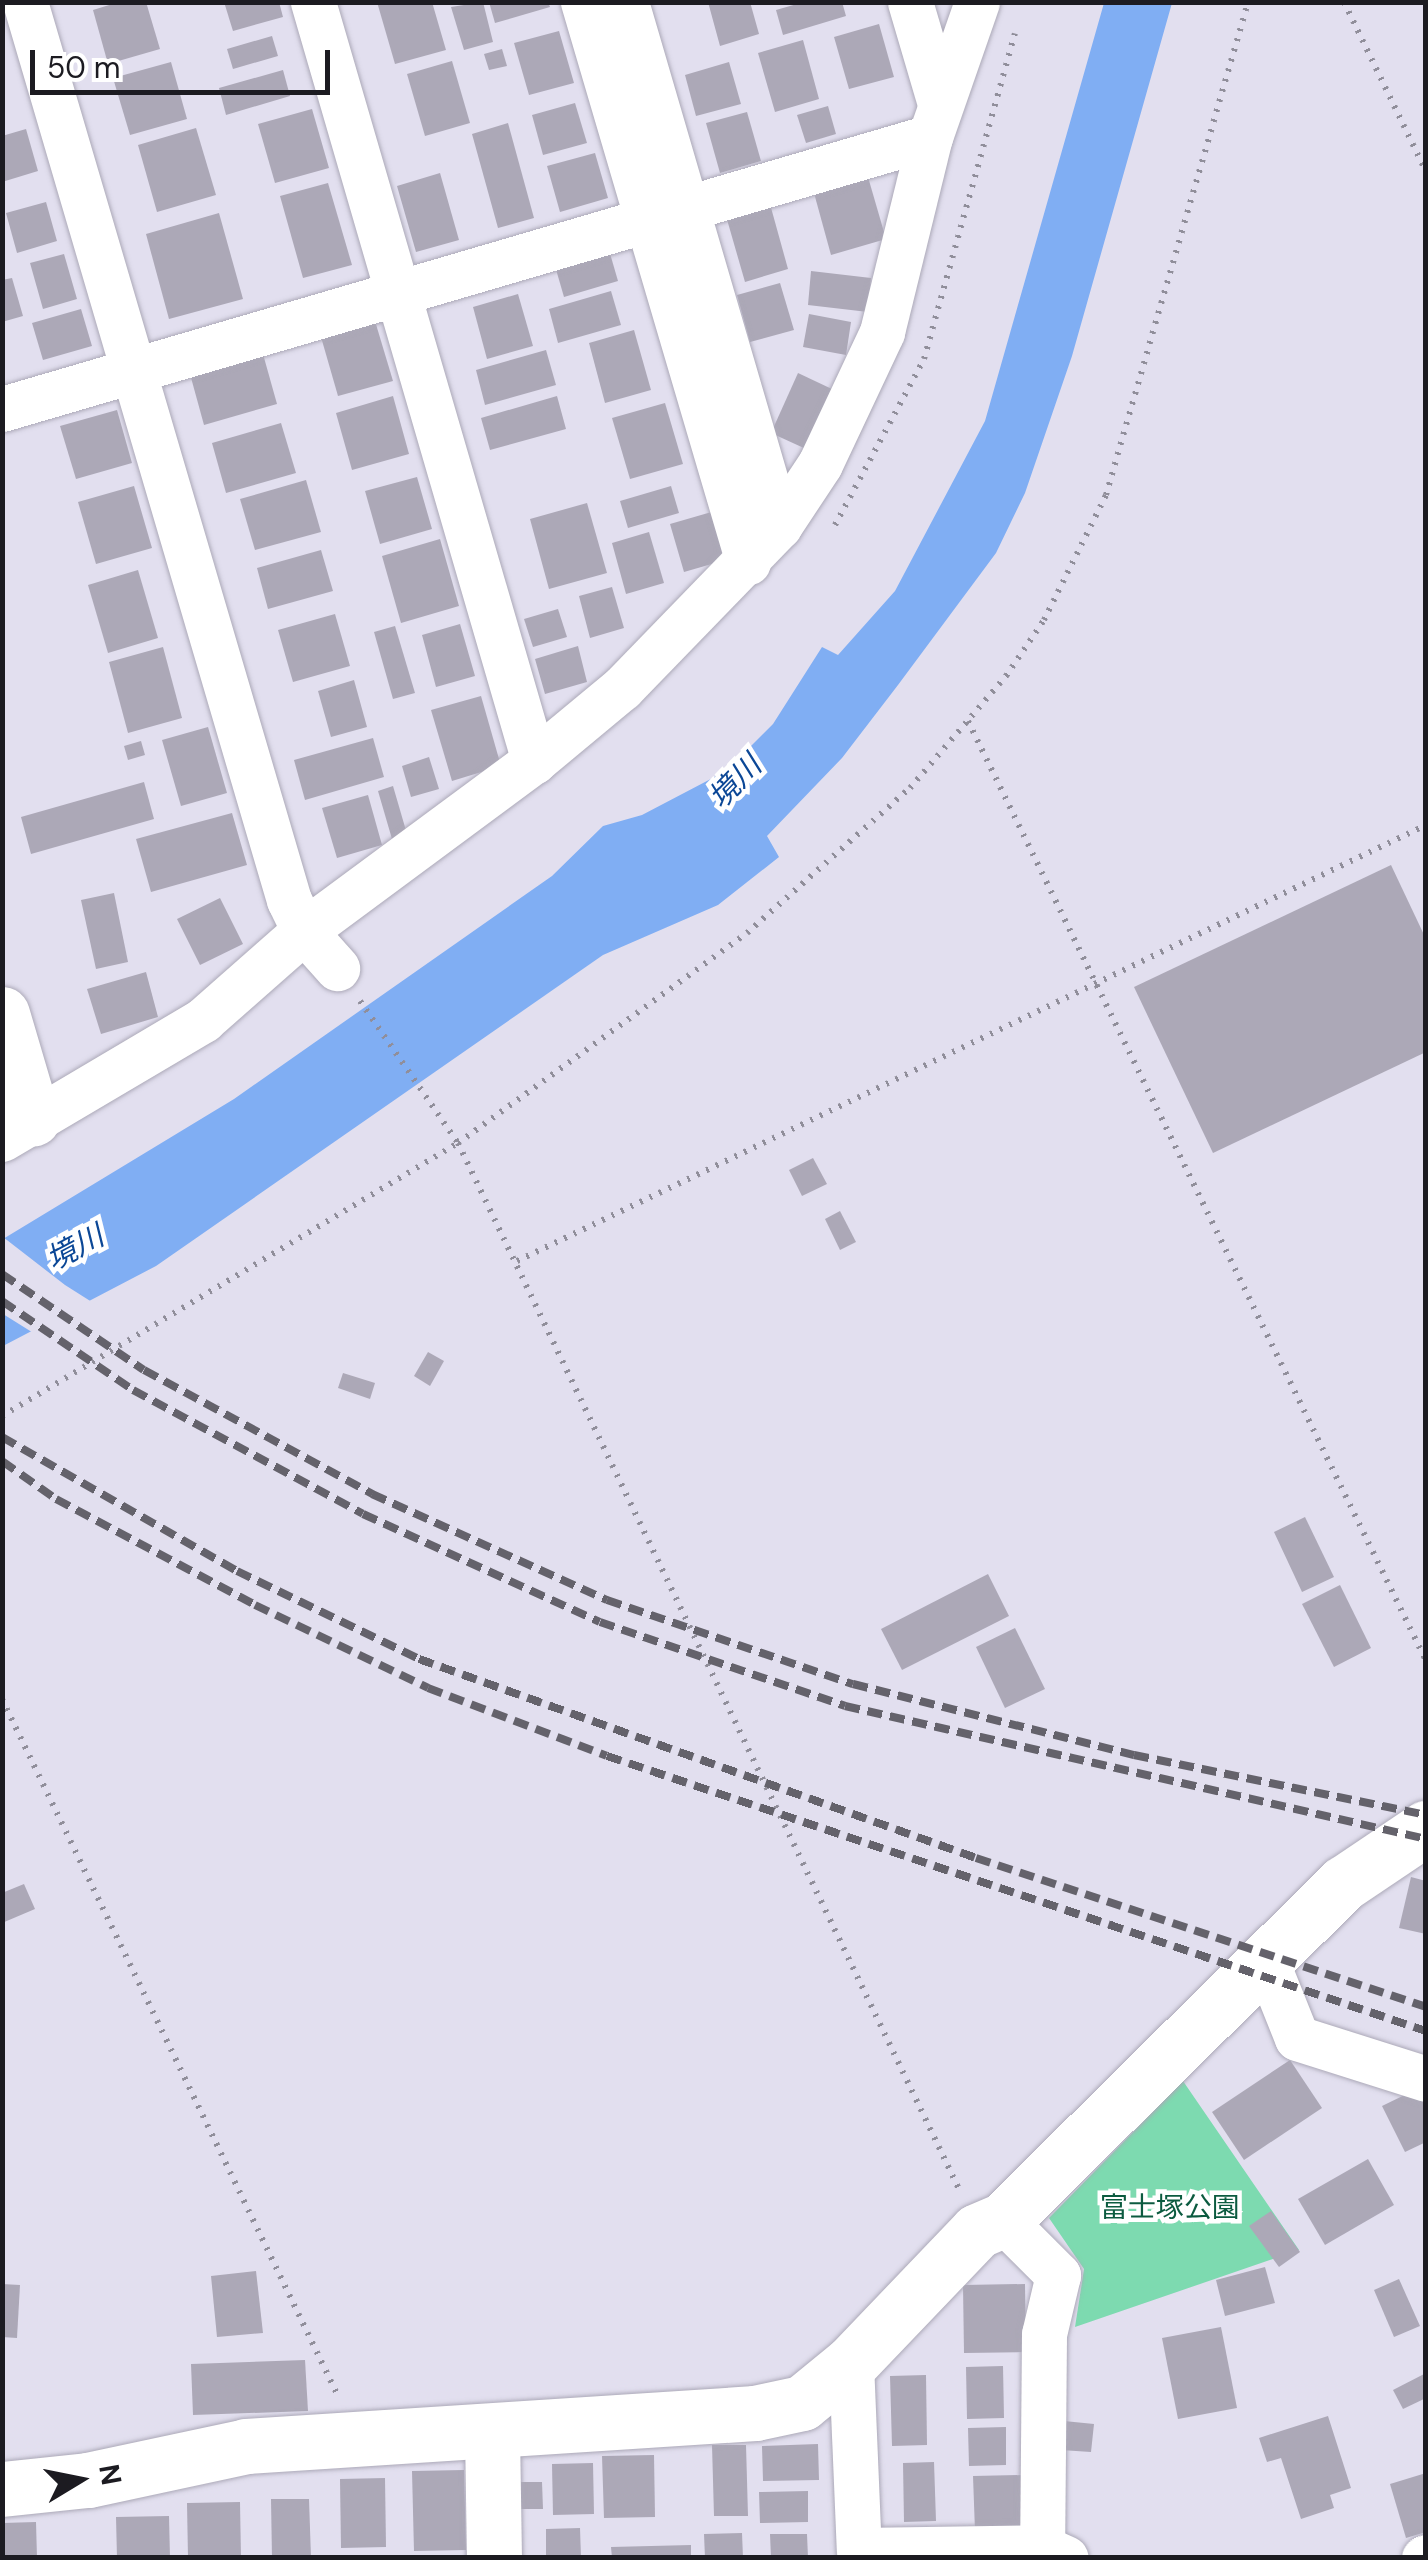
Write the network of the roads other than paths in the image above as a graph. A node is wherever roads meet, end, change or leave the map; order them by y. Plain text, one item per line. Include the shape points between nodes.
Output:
1 (24, 2) edge
2 (313, 2) edge
3 (583, 2) edge
4 (626, 2) edge
5 (910, 2) edge
6 (977, 2) edge
7 (935, 120) junction
8 (666, 214) junction
9 (397, 293) junction
10 (132, 371) junction
11 (2, 409) edge
12 (779, 526) junction
13 (748, 562) junction
14 (534, 761) junction
15 (304, 931) junction
16 (337, 968) road end
17 (2, 1014) edge
18 (18, 1129) edge
19 (1426, 1828) edge
20 (1265, 1958) junction
21 (1426, 2079) edge
22 (990, 2226) junction
23 (851, 2363) junction
24 (492, 2432) junction
25 (2, 2489) edge
26 (1050, 2554) edge
27 (494, 2558) edge

1 - 10 street
2 - 9 street
3 - 8 street
4 - 8 street
5 - 7 street
6 - 7 street
7 - 8 street
7 - 12 street via 882,332 820,464
8 - 9 street
8 - 12 street
8 - 13 street
9 - 10 street
9 - 14 street
10 - 11 street
10 - 15 street via 289,900
12 - 13 street
13 - 14 street via 622,688
14 - 15 street
15 - 16 street
15 - 18 street via 203,1020
17 - 18 street
19 - 20 street via 1344,1882
20 - 21 street via 1297,2038
20 - 22 street
22 - 23 street
22 - 26 street via 1058,2275 1044,2334
23 - 24 street via 802,2403 755,2414
23 - 26 street via 859,2550
24 - 25 street via 246,2446 88,2480
24 - 27 street

